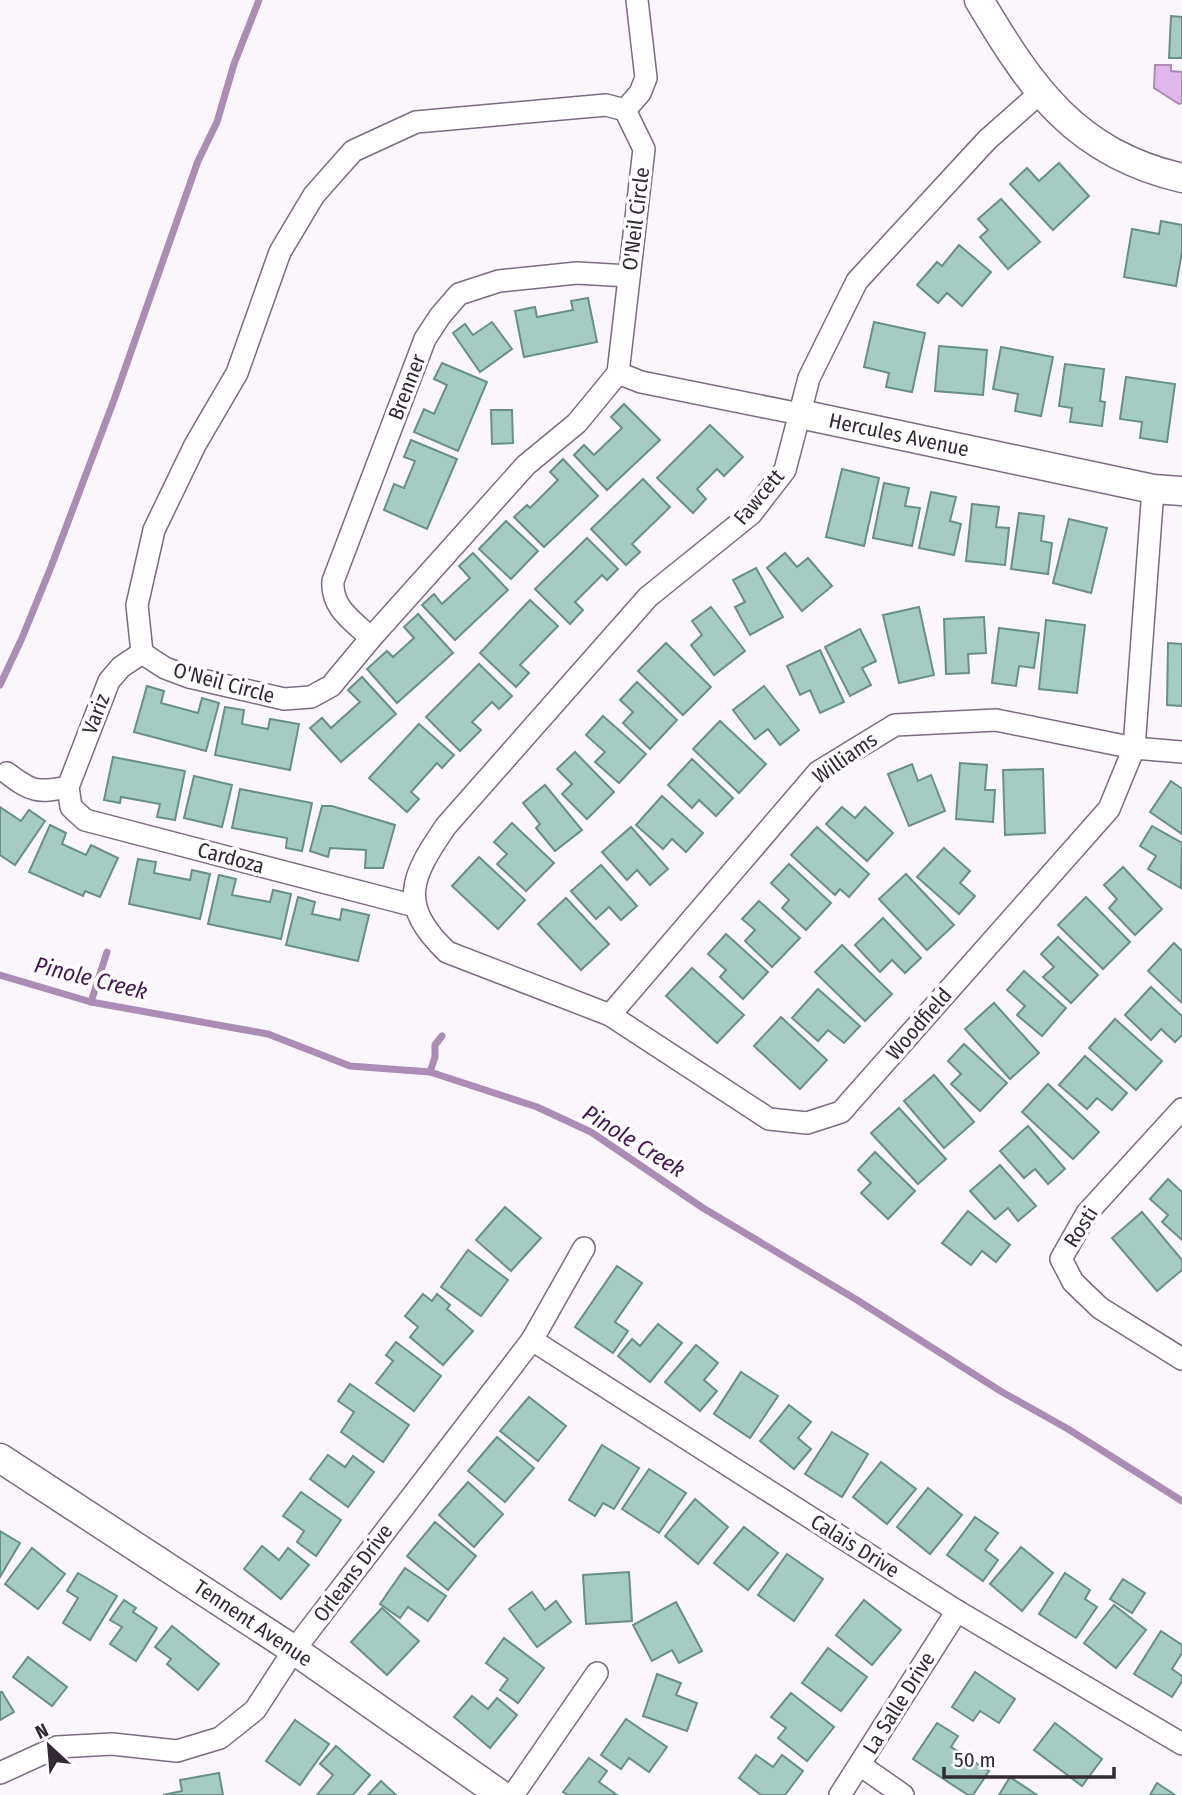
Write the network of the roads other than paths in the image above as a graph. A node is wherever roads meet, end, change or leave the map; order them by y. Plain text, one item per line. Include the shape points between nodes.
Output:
1 (638, 0) edge
2 (979, 0) edge
3 (1040, 93) junction
4 (625, 110) junction
5 (1182, 178) edge
6 (629, 276) junction
7 (618, 373) junction
8 (800, 414) junction
9 (1153, 489) junction
10 (1182, 491) edge
11 (371, 638) junction
12 (142, 653) junction
13 (1135, 748) junction
14 (1182, 752) edge
15 (7, 773) dead end
16 (68, 787) junction
17 (415, 906) junction
18 (610, 1016) junction
19 (1182, 1109) edge
20 (584, 1248) dead end
21 (531, 1340) junction
22 (1182, 1359) edge
23 (0, 1458) edge
24 (957, 1611) junction
25 (293, 1650) junction
26 (597, 1672) dead end
27 (1182, 1744) edge
28 (860, 1765) junction
29 (0, 1773) edge
30 (501, 1795) edge
31 (513, 1795) edge
32 (840, 1795) edge
33 (904, 1795) edge

1 - 4 street via 646,78
2 - 3 street
3 - 5 street via 1100,145 1142,166
3 - 8 street, Fawcett via 987,140 857,281 809,378
4 - 6 street, O'Neil Circle via 644,149
4 - 12 street via 606,105 416,122 353,151 314,195 280,252 237,373 154,530 138,604
6 - 7 street, O'Neil Circle
6 - 11 street, Brenner via 577,273 499,281 459,294 440,316 425,339 333,581 337,604
7 - 8 street, Hercules Avenue via 641,382
7 - 11 street, O'Neil Circle via 577,423 526,465
8 - 9 street, Hercules Avenue
8 - 17 street, Fawcett via 785,470 751,514 648,597 446,826 423,860
9 - 10 street, Hercules Avenue
9 - 13 street, Woodfield
11 - 12 street, O'Neil Circle via 331,686 311,697 284,699 189,677
12 - 16 street, Variz via 109,681
13 - 14 street, Williams
13 - 18 street, Williams via 996,720 895,725 818,772
13 - 18 street, Woodfield via 1109,808 841,1112 807,1123 769,1119
15 - 16 street via 26,788
16 - 17 street, Cardoza via 71,807 86,820
17 - 18 street, Woodfield via 428,934 447,952
19 - 22 street, Rosti via 1087,1213 1061,1259 1073,1282 1100,1308
20 - 21 street, Orleans Drive
21 - 24 street, Calais Drive
21 - 25 street, Orleans Drive
23 - 25 street, Tennent Avenue
24 - 27 street, Calais Drive
24 - 28 street, La Salle Drive
25 - 29 street, Orleans Drive via 255,1710 220,1738 177,1751 112,1744 57,1747
25 - 30 street, Tennent Avenue
26 - 31 street
28 - 32 street, La Salle Drive
28 - 33 street

